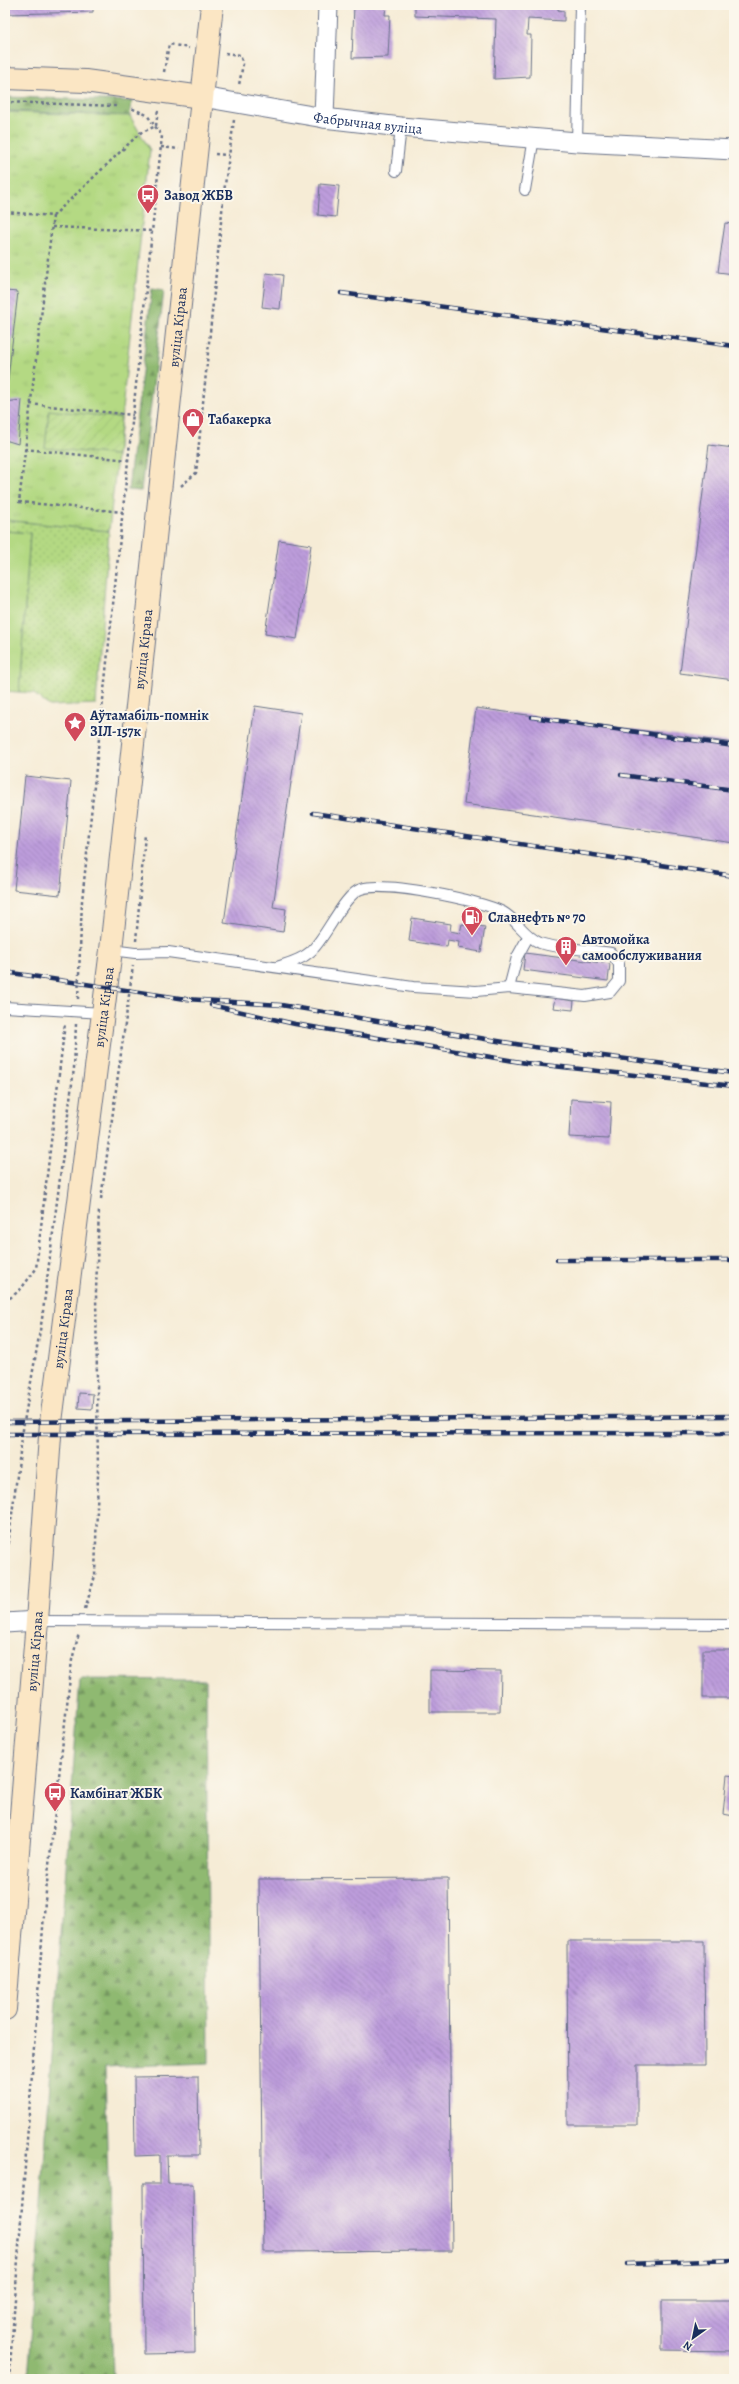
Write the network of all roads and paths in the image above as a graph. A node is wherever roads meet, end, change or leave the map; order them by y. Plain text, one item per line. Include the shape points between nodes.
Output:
1 (212, 5) edge
2 (328, 5) edge
3 (580, 5) edge
4 (207, 50) junction
5 (5, 78) edge
6 (161, 91) junction
7 (202, 97) junction
8 (5, 102) edge
9 (236, 102) junction
10 (121, 107) dead end
11 (129, 107) dead end
12 (324, 118) junction
13 (156, 126) junction
14 (401, 127) junction
15 (534, 138) junction
16 (577, 142) junction
17 (734, 150) edge
18 (396, 171) dead end
19 (525, 190) dead end
20 (5, 212) edge
21 (53, 216) junction
22 (52, 227) junction
23 (152, 232) junction
24 (30, 404) junction
25 (133, 415) junction
26 (25, 449) junction
27 (128, 460) junction
28 (179, 487) dead end
29 (123, 512) junction
30 (145, 832) dead end
31 (528, 937) junction
32 (111, 950) junction
33 (135, 953) junction
34 (277, 967) junction
35 (509, 988) junction
36 (5, 1007) edge
37 (66, 1011) junction
38 (77, 1012) junction
39 (102, 1013) junction
40 (5, 1302) edge
41 (5, 1568) edge
42 (37, 1621) junction
43 (81, 1622) junction
44 (5, 1623) edge
45 (734, 1624) edge
46 (5, 2009) edge
47 (9, 2379) edge

1 - 4 main road, вуліца Кірава
2 - 12 street
3 - 16 lane
4 - 6 path via 168,44
4 - 7 main road, вуліца Кірава
4 - 9 path via 240,55 243,64
5 - 6 main road, Фабрычная вуліца via 57,79
6 - 7 main road, Фабрычная вуліца
6 - 13 path
7 - 9 street, Фабрычная вуліца
7 - 32 main road, вуліца Кірава
8 - 10 path
9 - 12 street, Фабрычная вуліца
9 - 28 path via 224,192 196,473
11 - 13 path via 147,115
12 - 14 street, Фабрычная вуліца
13 - 21 path via 140,132
13 - 23 path via 162,136
14 - 15 street, Фабрычная вуліца
14 - 18 lane
15 - 16 street, Фабрычная вуліца
15 - 19 lane
16 - 17 street, Фабрычная вуліца
20 - 21 path
21 - 22 path
22 - 23 path
22 - 24 path
23 - 25 path
24 - 25 path
24 - 26 path
25 - 27 path
26 - 27 path
26 - 29 path via 19,502
27 - 29 path
29 - 38 path via 82,901
30 - 33 path
31 - 34 lane via 504,912 486,905 374,886 359,889 348,900 311,952
31 - 35 lane via 517,957
31 - 35 lane via 541,944 611,953 619,964 619,981 610,992 585,996
32 - 33 lane
32 - 39 main road, вуліца Кірава
33 - 34 lane via 168,952
33 - 43 path via 99,1209 96,1291 98,1474 94,1576
34 - 35 lane via 413,987 476,991
36 - 37 lane
37 - 38 lane
37 - 40 path via 36,1270 20,1290
38 - 39 lane
38 - 41 path via 74,1068 42,1319 24,1422
39 - 42 main road, вуліца Кірава via 51,1422
42 - 43 lane
42 - 44 street
42 - 46 main road, вуліца Кірава
43 - 45 lane
43 - 47 path via 72,1660 45,1901

